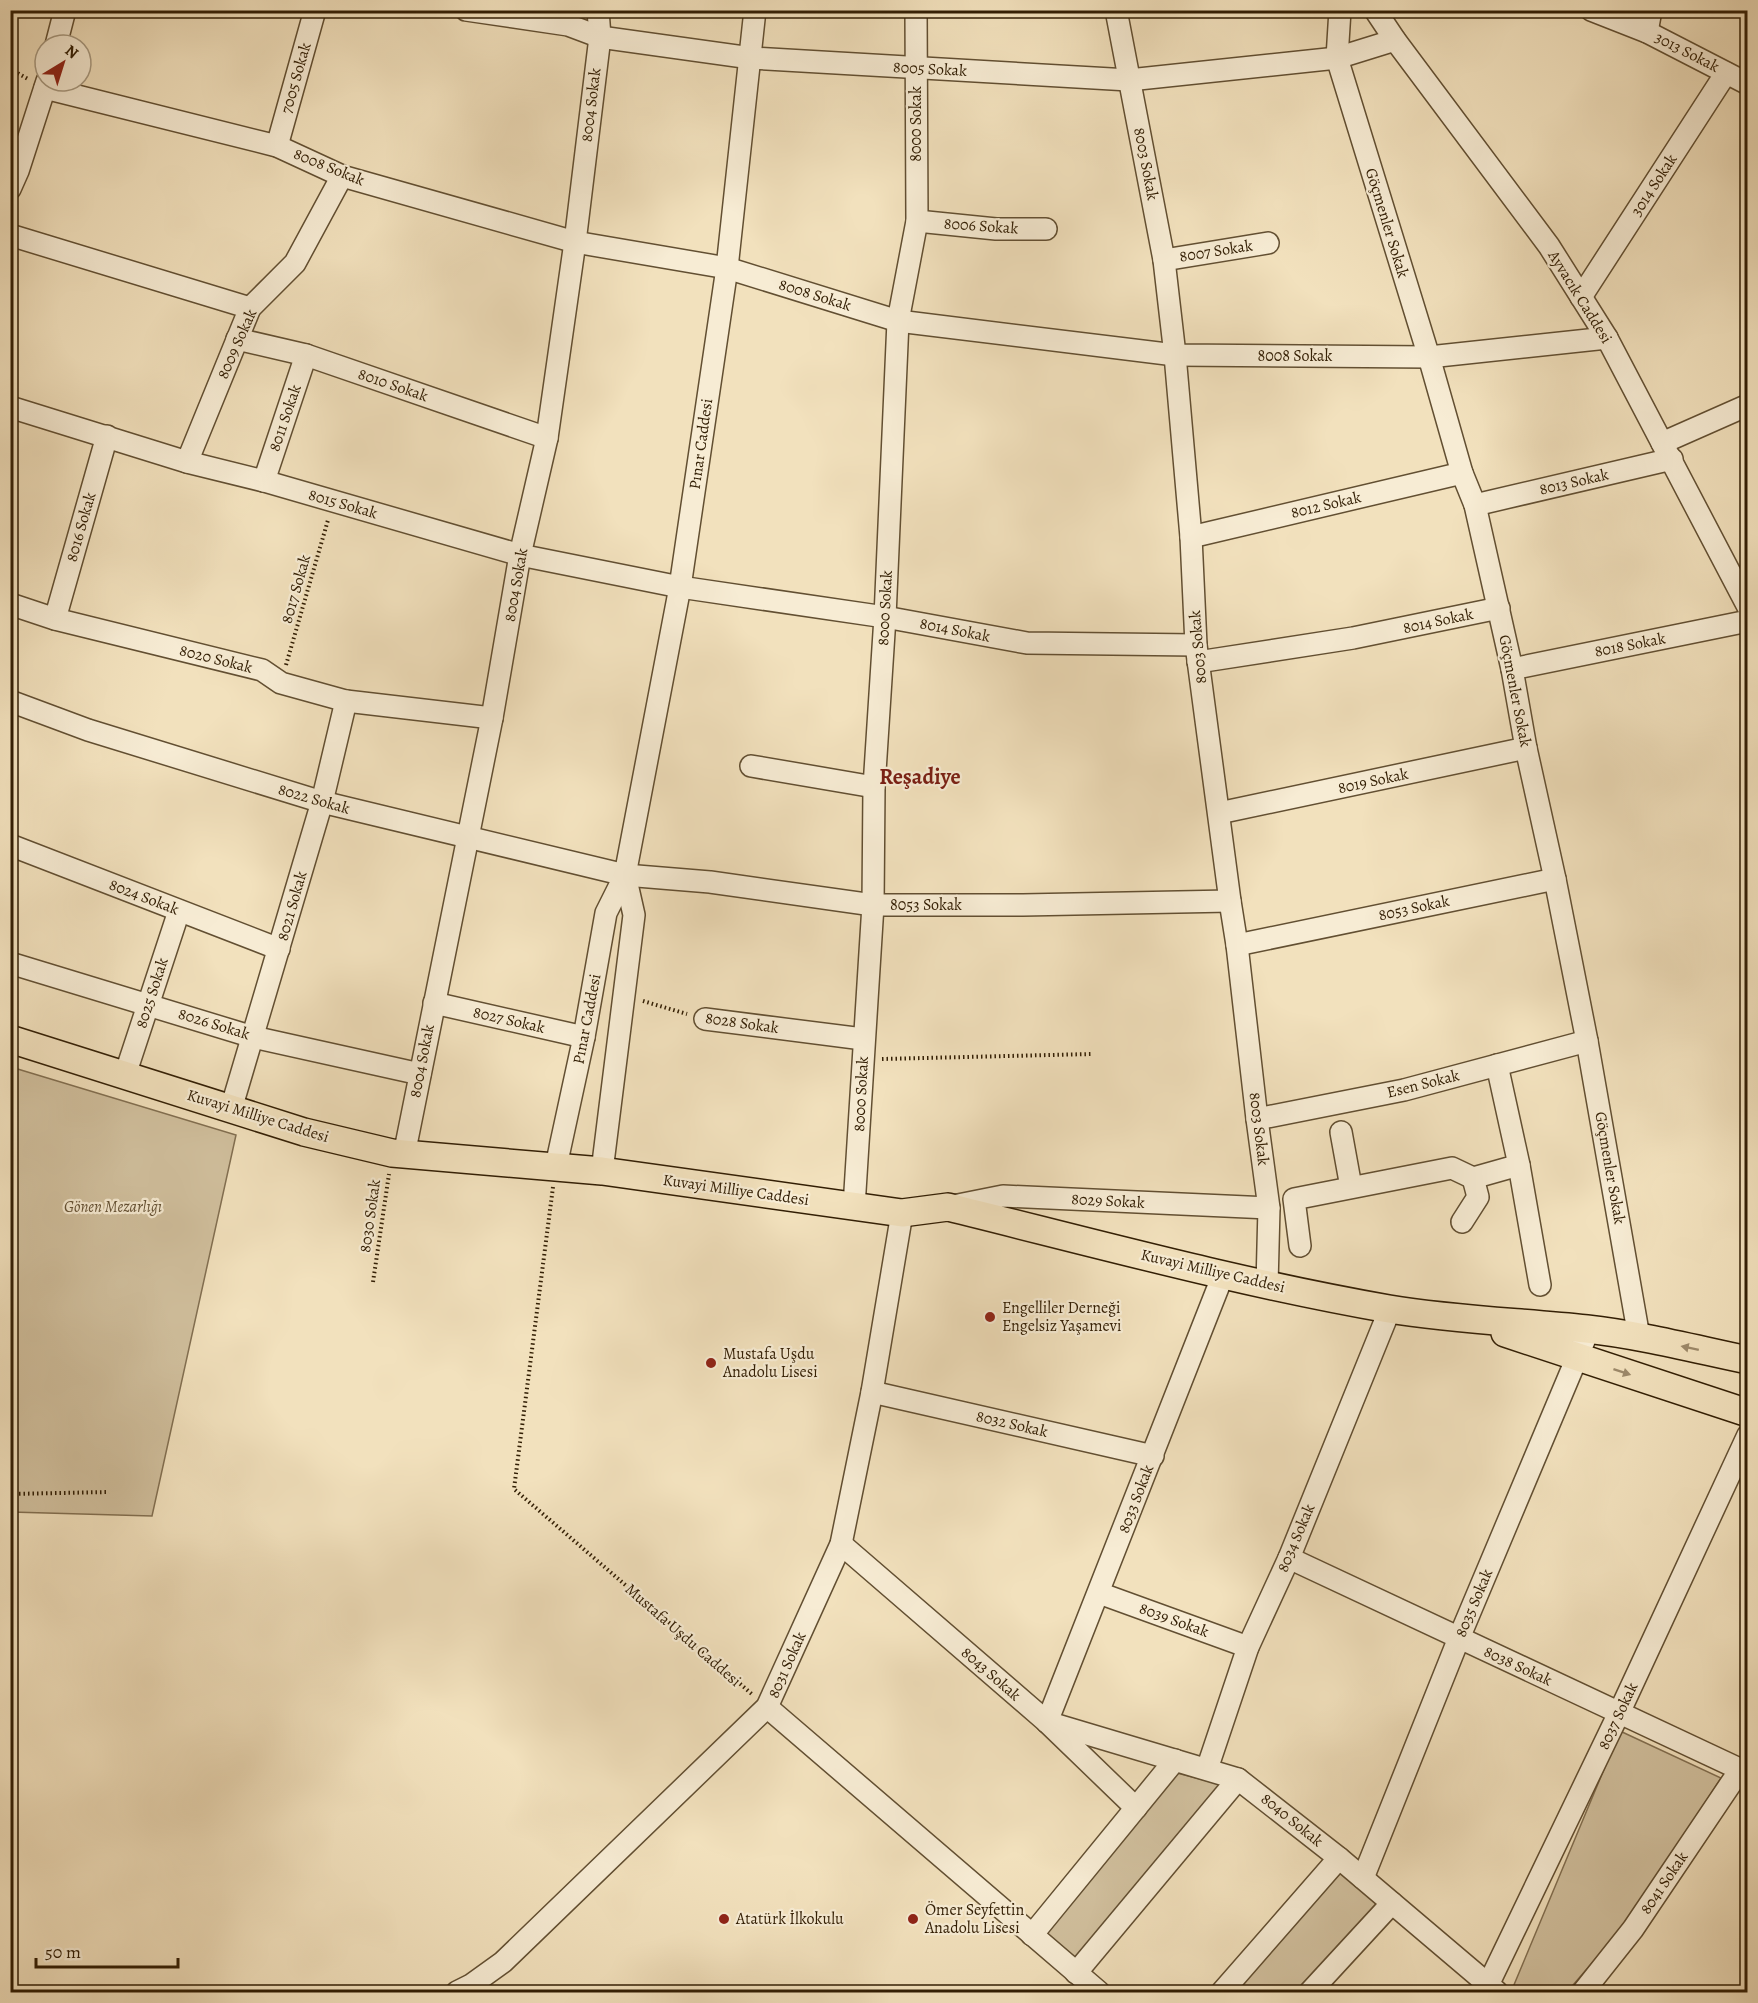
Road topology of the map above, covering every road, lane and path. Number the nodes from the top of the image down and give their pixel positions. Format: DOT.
graph roads {
  1 [pos="65,10"];
  2 [pos="315,10"];
  3 [pos="466,10"];
  4 [pos="598,10"];
  5 [pos="755,10"];
  6 [pos="916,10"];
  7 [pos="1116,10"];
  8 [pos="1340,10"];
  9 [pos="1375,10"];
  10 [pos="1591,10"];
  11 [pos="1651,10"];
  12 [pos="1647,32"];
  13 [pos="59,33"];
  14 [pos="600,37"];
  15 [pos="1395,40"];
  16 [pos="751,58"];
  17 [pos="1336,58"];
  18 [pos="916,68"];
  19 [pos="1741,79"];
  20 [pos="1129,80"];
  21 [pos="43,93"];
  22 [pos="76,93"];
  23 [pos="277,146"];
  24 [pos="342,176"];
  25 [pos="13,177"];
  26 [pos="917,221"];
  27 [pos="1046,229"];
  28 [pos="10,235"];
  29 [pos="575,242"];
  30 [pos="1268,243"];
  31 [pos="1164,260"];
  32 [pos="727,268"];
  33 [pos="1581,297"];
  34 [pos="250,308"];
  35 [pos="898,321"];
  36 [pos="1607,338"];
  37 [pos="237,339"];
  38 [pos="306,355"];
  39 [pos="1175,355"];
  40 [pos="1429,357"];
  41 [pos="1748,405"];
  42 [pos="10,406"];
  43 [pos="107,436"];
  44 [pos="547,438"];
  45 [pos="1667,451"];
  46 [pos="187,462"];
  47 [pos="1462,473"];
  48 [pos="264,481"];
  49 [pos="333,501"];
  50 [pos="1475,505"];
  51 [pos="1191,537"];
  52 [pos="520,555"];
  53 [pos="680,587"];
  54 [pos="10,604"];
  55 [pos="1499,608"];
  56 [pos="1748,608"];
  57 [pos="885,617"];
  58 [pos="56,618"];
  59 [pos="1748,621"];
  60 [pos="1197,653"];
  61 [pos="1512,669"];
  62 [pos="281,683"];
  63 [pos="346,700"];
  64 [pos="10,701"];
  65 [pos="492,718"];
  66 [pos="1526,748"];
  67 [pos="751,766"];
  68 [pos="874,787"];
  69 [pos="322,802"];
  70 [pos="1219,813"];
  71 [pos="467,837"];
  72 [pos="10,845"];
  73 [pos="625,874"];
  74 [pos="1555,879"];
  75 [pos="1230,901"];
  76 [pos="873,905"];
  77 [pos="178,911"];
  78 [pos="1238,945"];
  79 [pos="279,949"];
  80 [pos="10,963"];
  81 [pos="624,995"];
  82 [pos="434,1003"];
  83 [pos="148,1005"];
  84 [pos="705,1019"];
  85 [pos="253,1036"];
  86 [pos="584,1037"];
  87 [pos="10,1039"];
  88 [pos="1587,1041"];
  89 [pos="863,1049"];
  90 [pos="1092,1053"];
  91 [pos="1497,1065"];
  92 [pos="420,1074"];
  93 [pos="125,1075"];
  94 [pos="231,1109"];
  95 [pos="1257,1119"];
  96 [pos="1341,1132"];
  97 [pos="398,1154"];
  98 [pos="1519,1165"];
  99 [pos="556,1166"];
  100 [pos="602,1171"];
  101 [pos="1473,1178"];
  102 [pos="1351,1187"];
  103 [pos="854,1207"];
  104 [pos="948,1208"];
  105 [pos="1269,1208"];
  106 [pos="902,1213"];
  107 [pos="1462,1222"];
  108 [pos="1300,1246"];
  109 [pos="1222,1275"];
  110 [pos="373,1282"];
  111 [pos="1268,1285"];
  112 [pos="1540,1285"];
  113 [pos="1390,1309"];
  114 [pos="1467,1320"];
  115 [pos="1588,1329"];
  116 [pos="1640,1337"];
  117 [pos="1578,1358"];
  118 [pos="1748,1359"];
  119 [pos="872,1392"];
  120 [pos="1748,1413"];
  121 [pos="1748,1435"];
  122 [pos="1153,1456"];
  123 [pos="109,1492"];
  124 [pos="10,1494"];
  125 [pos="841,1544"];
  126 [pos="1289,1557"];
  127 [pos="1099,1593"];
  128 [pos="1459,1638"];
  129 [pos="1248,1647"];
  130 [pos="767,1707"];
  131 [pos="1619,1713"];
  132 [pos="1047,1722"];
  133 [pos="1175,1760"];
  134 [pos="1207,1769"];
  135 [pos="1744,1771"];
  136 [pos="1238,1779"];
  137 [pos="1136,1808"];
  138 [pos="1339,1857"];
  139 [pos="1363,1878"];
  140 [pos="1392,1903"];
  141 [pos="1032,1935"];
  142 [pos="1076,1973"];
  143 [pos="1488,1990"];
  144 [pos="457,1992"];
  145 [pos="1100,1992"];
  146 [pos="1222,1992"];
  147 [pos="1310,1992"];
  148 [pos="1583,1992"];
  1 -- 13 [label="street"];
  2 -- 23 [label="street, 7005 Sokak"];
  3 -- 14 [label="street, 8005 Sokak"];
  4 -- 14 [label="street, 8004 Sokak"];
  5 -- 16 [label="street, Pınar Caddesi"];
  6 -- 18 [label="street, 8000 Sokak"];
  7 -- 20 [label="street, 8003 Sokak"];
  8 -- 17 [label="street"];
  9 -- 15 [label="street, Ayvacık Caddesi"];
  10 -- 12 [label="street, 3013 Sokak"];
  11 -- 12 [label="street"];
  12 -- 19 [label="street, 3013 Sokak"];
  14 -- 16 [label="street, 8005 Sokak"];
  14 -- 29 [label="street, 8004 Sokak"];
  15 -- 17 [label="street, 8005 Sokak"];
  15 -- 33 [label="street, Ayvacık Caddesi"];
  16 -- 18 [label="street, 8005 Sokak"];
  16 -- 32 [label="street, Pınar Caddesi"];
  17 -- 20 [label="street, 8005 Sokak"];
  17 -- 40 [label="street, Göçmenler Sokak"];
  18 -- 20 [label="street, 8005 Sokak"];
  18 -- 26 [label="street, 8000 Sokak"];
  19 -- 33 [label="street, 3014 Sokak"];
  20 -- 31 [label="street, 8003 Sokak"];
  21 -- 25 [label="street"];
  22 -- 23 [label="street, 8008 Sokak"];
  23 -- 24 [label="street, 8008 Sokak"];
  24 -- 29 [label="street, 8008 Sokak"];
  24 -- 34 [label="street, 8009 Sokak"];
  26 -- 27 [label="street, 8006 Sokak"];
  26 -- 35 [label="street, 8000 Sokak"];
  28 -- 34 [label="street"];
  29 -- 32 [label="street, 8008 Sokak"];
  29 -- 44 [label="street, 8004 Sokak"];
  30 -- 31 [label="street, 8007 Sokak"];
  31 -- 39 [label="street, 8003 Sokak"];
  32 -- 35 [label="street, 8008 Sokak"];
  32 -- 53 [label="street, Pınar Caddesi"];
  33 -- 36 [label="street, Ayvacık Caddesi"];
  34 -- 37 [label="street, 8009 Sokak"];
  35 -- 39 [label="street, 8008 Sokak"];
  35 -- 57 [label="street, 8000 Sokak"];
  36 -- 40 [label="street, 8008 Sokak"];
  36 -- 45 [label="street, Ayvacık Caddesi"];
  37 -- 38 [label="street, 8010 Sokak"];
  37 -- 46 [label="street, 8009 Sokak"];
  38 -- 44 [label="street, 8010 Sokak"];
  38 -- 48 [label="street, 8011 Sokak"];
  39 -- 40 [label="street, 8008 Sokak"];
  39 -- 51 [label="street, 8003 Sokak"];
  40 -- 47 [label="street, Göçmenler Sokak"];
  41 -- 45 [label="street, 8013 Sokak"];
  42 -- 43 [label="street, 8015 Sokak"];
  43 -- 46 [label="street, 8015 Sokak"];
  43 -- 58 [label="street, 8016 Sokak"];
  44 -- 52 [label="street, 8004 Sokak"];
  45 -- 50 [label="street, 8013 Sokak"];
  45 -- 56 [label="street, Ayvacık Caddesi"];
  46 -- 48 [label="street, 8015 Sokak"];
  47 -- 50 [label="street, Göçmenler Sokak"];
  47 -- 51 [label="street, 8012 Sokak"];
  48 -- 49 [label="street, 8015 Sokak"];
  49 -- 52 [label="street, 8015 Sokak"];
  49 -- 62 [label="path, 8017 Sokak"];
  50 -- 55 [label="street, Göçmenler Sokak"];
  51 -- 60 [label="street, 8003 Sokak"];
  52 -- 53 [label="street, 8015 Sokak"];
  52 -- 65 [label="street, 8004 Sokak"];
  53 -- 57 [label="street, 8014 Sokak"];
  53 -- 73 [label="street, Pınar Caddesi"];
  54 -- 58 [label="street, 8020 Sokak"];
  55 -- 60 [label="street, 8014 Sokak"];
  55 -- 61 [label="street, Göçmenler Sokak"];
  57 -- 60 [label="street, 8014 Sokak"];
  57 -- 68 [label="street, 8000 Sokak"];
  58 -- 62 [label="street, 8020 Sokak"];
  59 -- 61 [label="street, 8018 Sokak"];
  60 -- 70 [label="street, 8003 Sokak"];
  61 -- 66 [label="street, Göçmenler Sokak"];
  62 -- 63 [label="street, 8020 Sokak"];
  63 -- 65 [label="street, 8020 Sokak"];
  63 -- 69 [label="street, 8021 Sokak"];
  64 -- 69 [label="street, 8022 Sokak"];
  65 -- 71 [label="street, 8004 Sokak"];
  66 -- 70 [label="street, 8019 Sokak"];
  66 -- 74 [label="street, Göçmenler Sokak"];
  67 -- 68 [label="street"];
  68 -- 76 [label="street, 8000 Sokak"];
  69 -- 71 [label="street, 8022 Sokak"];
  69 -- 79 [label="street, 8021 Sokak"];
  70 -- 75 [label="street, 8003 Sokak"];
  71 -- 73 [label="street, 8022 Sokak"];
  71 -- 82 [label="street, 8004 Sokak"];
  72 -- 77 [label="street, 8024 Sokak"];
  73 -- 76 [label="street, 8053 Sokak"];
  73 -- 81 [label="street, Pınar Caddesi"];
  73 -- 86 [label="street, Pınar Caddesi"];
  74 -- 78 [label="street, 8053 Sokak"];
  74 -- 88 [label="street, Göçmenler Sokak"];
  75 -- 76 [label="street, 8053 Sokak"];
  75 -- 78 [label="street, 8003 Sokak"];
  76 -- 89 [label="street, 8000 Sokak"];
  77 -- 79 [label="street, 8024 Sokak"];
  77 -- 83 [label="street, 8025 Sokak"];
  78 -- 95 [label="street, 8003 Sokak"];
  79 -- 85 [label="street, 8021 Sokak"];
  80 -- 83 [label="street, 8026 Sokak"];
  81 -- 84 [label="path, 8028 Sokak"];
  81 -- 100 [label="street, Pınar Caddesi"];
  82 -- 86 [label="street, 8027 Sokak"];
  82 -- 92 [label="street, 8004 Sokak"];
  83 -- 85 [label="street, 8026 Sokak"];
  83 -- 93 [label="street, 8025 Sokak"];
  84 -- 89 [label="street, 8028 Sokak"];
  85 -- 92 [label="street, 8026 Sokak"];
  85 -- 94 [label="street, 8021 Sokak"];
  86 -- 99 [label="street, Pınar Caddesi"];
  87 -- 93 [label="main road, Kuvayi Milliye Caddesi"];
  88 -- 91 [label="street, Esen Sokak"];
  88 -- 116 [label="street, Göçmenler Sokak"];
  89 -- 90 [label="path"];
  89 -- 103 [label="street, 8000 Sokak"];
  91 -- 95 [label="street, Esen Sokak"];
  91 -- 98 [label="street"];
  92 -- 97 [label="street, 8004 Sokak"];
  93 -- 94 [label="main road, Kuvayi Milliye Caddesi"];
  94 -- 97 [label="main road, Kuvayi Milliye Caddesi"];
  95 -- 105 [label="street, 8003 Sokak"];
  96 -- 102 [label="street"];
  97 -- 99 [label="main road, Kuvayi Milliye Caddesi"];
  97 -- 110 [label="path, 8030 Sokak"];
  98 -- 101 [label="street"];
  98 -- 112 [label="street"];
  99 -- 100 [label="main road, Kuvayi Milliye Caddesi"];
  99 -- 130 [label="path, Mustafa Uşdu Caddesi"];
  100 -- 103 [label="main road, Kuvayi Milliye Caddesi"];
  101 -- 102 [label="street"];
  101 -- 107 [label="street"];
  102 -- 108 [label="street"];
  103 -- 106 [label="main road, Kuvayi Milliye Caddesi"];
  104 -- 105 [label="street, 8029 Sokak"];
  104 -- 106 [label="main road, Kuvayi Milliye Caddesi"];
  104 -- 109 [label="main road, Kuvayi Milliye Caddesi"];
  105 -- 111 [label="street, 8003 Sokak"];
  106 -- 119 [label="street, 8031 Sokak"];
  109 -- 111 [label="main road, Kuvayi Milliye Caddesi"];
  109 -- 122 [label="street, 8033 Sokak"];
  111 -- 113 [label="main road, Kuvayi Milliye Caddesi"];
  113 -- 114 [label="main road, Kuvayi Milliye Caddesi"];
  113 -- 126 [label="street, 8034 Sokak"];
  114 -- 115 [label="main road, Kuvayi Milliye Caddesi"];
  114 -- 117 [label="main road, Kuvayi Milliye Caddesi"];
  115 -- 116 [label="main road, Kuvayi Milliye Caddesi"];
  115 -- 117 [label="street, 8035 Sokak"];
  118 -- 116 [label="main road, Kuvayi Milliye Caddesi, one-way"];
  117 -- 120 [label="main road, Kuvayi Milliye Caddesi, one-way"];
  117 -- 128 [label="street, 8035 Sokak"];
  119 -- 122 [label="street, 8032 Sokak"];
  119 -- 125 [label="street, 8031 Sokak"];
  121 -- 131 [label="street, 8037 Sokak"];
  122 -- 127 [label="street, 8033 Sokak"];
  123 -- 124 [label="path"];
  125 -- 130 [label="street, 8031 Sokak"];
  125 -- 132 [label="street, 8043 Sokak"];
  126 -- 128 [label="street, 8038 Sokak"];
  126 -- 129 [label="street, 8034 Sokak"];
  127 -- 129 [label="street, 8039 Sokak"];
  127 -- 132 [label="street, 8033 Sokak"];
  128 -- 131 [label="street, 8038 Sokak"];
  128 -- 139 [label="street, 8035 Sokak"];
  129 -- 134 [label="street, 8034 Sokak"];
  130 -- 141 [label="street"];
  130 -- 144 [label="street, 8031 Sokak"];
  131 -- 135 [label="street, 8038 Sokak"];
  131 -- 143 [label="street, 8037 Sokak"];
  132 -- 133 [label="street, 8040 Sokak"];
  132 -- 137 [label="street, 8043 Sokak"];
  133 -- 134 [label="street, 8040 Sokak"];
  133 -- 137 [label="street"];
  134 -- 136 [label="street, 8040 Sokak"];
  135 -- 148 [label="street, 8041 Sokak"];
  136 -- 138 [label="street, 8040 Sokak"];
  136 -- 142 [label="street"];
  137 -- 141 [label="street"];
  138 -- 139 [label="street, 8040 Sokak"];
  138 -- 146 [label="street"];
  139 -- 140 [label="street, 8040 Sokak"];
  140 -- 143 [label="street, 8040 Sokak"];
  140 -- 147 [label="street"];
  141 -- 142 [label="street"];
  142 -- 145 [label="street"];
}
